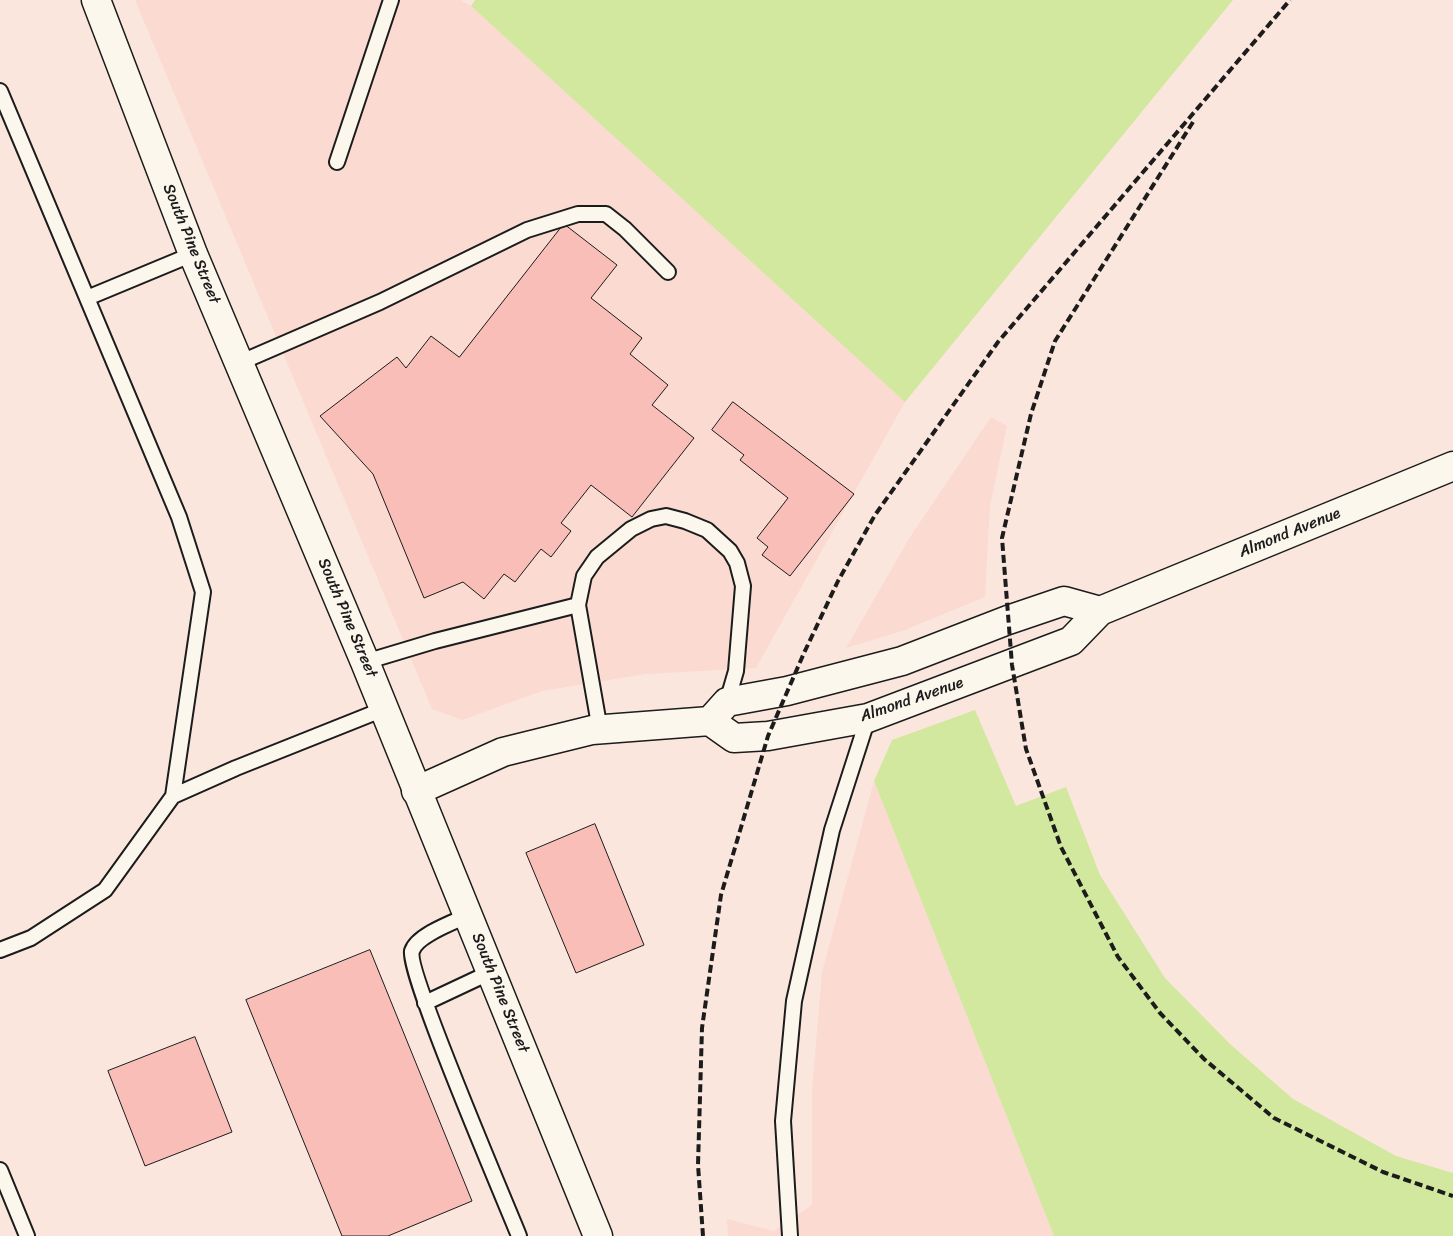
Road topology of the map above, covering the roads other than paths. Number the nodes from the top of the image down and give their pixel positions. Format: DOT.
graph roads {
  1 [pos="96,0"];
  2 [pos="391,0"];
  3 [pos="0,91"];
  4 [pos="337,162"];
  5 [pos="193,254"];
  6 [pos="668,272"];
  7 [pos="87,298"];
  8 [pos="239,363"];
  9 [pos="1453,466"];
  10 [pos="578,604"];
  11 [pos="1100,610"];
  12 [pos="365,662"];
  13 [pos="384,709"];
  14 [pos="718,712"];
  15 [pos="868,718"];
  16 [pos="600,730"];
  17 [pos="416,791"];
  18 [pos="174,796"];
  19 [pos="469,915"];
  20 [pos="0,950"];
  21 [pos="491,972"];
  22 [pos="425,1003"];
  23 [pos="0,1170"];
  24 [pos="593,1234"];
  25 [pos="27,1236"];
  26 [pos="519,1236"];
  27 [pos="790,1236"];
  1 -- 5 [label="street, South Pine Street"];
  2 -- 4 [label="lane"];
  3 -- 7 [label="lane"];
  5 -- 7 [label="lane"];
  5 -- 8 [label="street, South Pine Street"];
  6 -- 8 [label="lane"];
  7 -- 18 [label="lane"];
  8 -- 12 [label="street, South Pine Street"];
  9 -- 11 [label="street, Almond Avenue"];
  10 -- 12 [label="lane"];
  10 -- 14 [label="lane"];
  10 -- 16 [label="lane"];
  11 -- 14 [label="street"];
  11 -- 15 [label="street, Almond Avenue"];
  12 -- 13 [label="street, South Pine Street"];
  13 -- 17 [label="street, South Pine Street"];
  13 -- 18 [label="lane"];
  14 -- 15 [label="street, Almond Avenue"];
  14 -- 16 [label="street"];
  15 -- 27 [label="lane"];
  16 -- 17 [label="street"];
  17 -- 19 [label="street, South Pine Street"];
  18 -- 20 [label="lane"];
  19 -- 21 [label="street, South Pine Street"];
  19 -- 22 [label="lane"];
  21 -- 22 [label="lane"];
  21 -- 24 [label="street, South Pine Street"];
  22 -- 26 [label="lane"];
  23 -- 25 [label="lane"];
}
